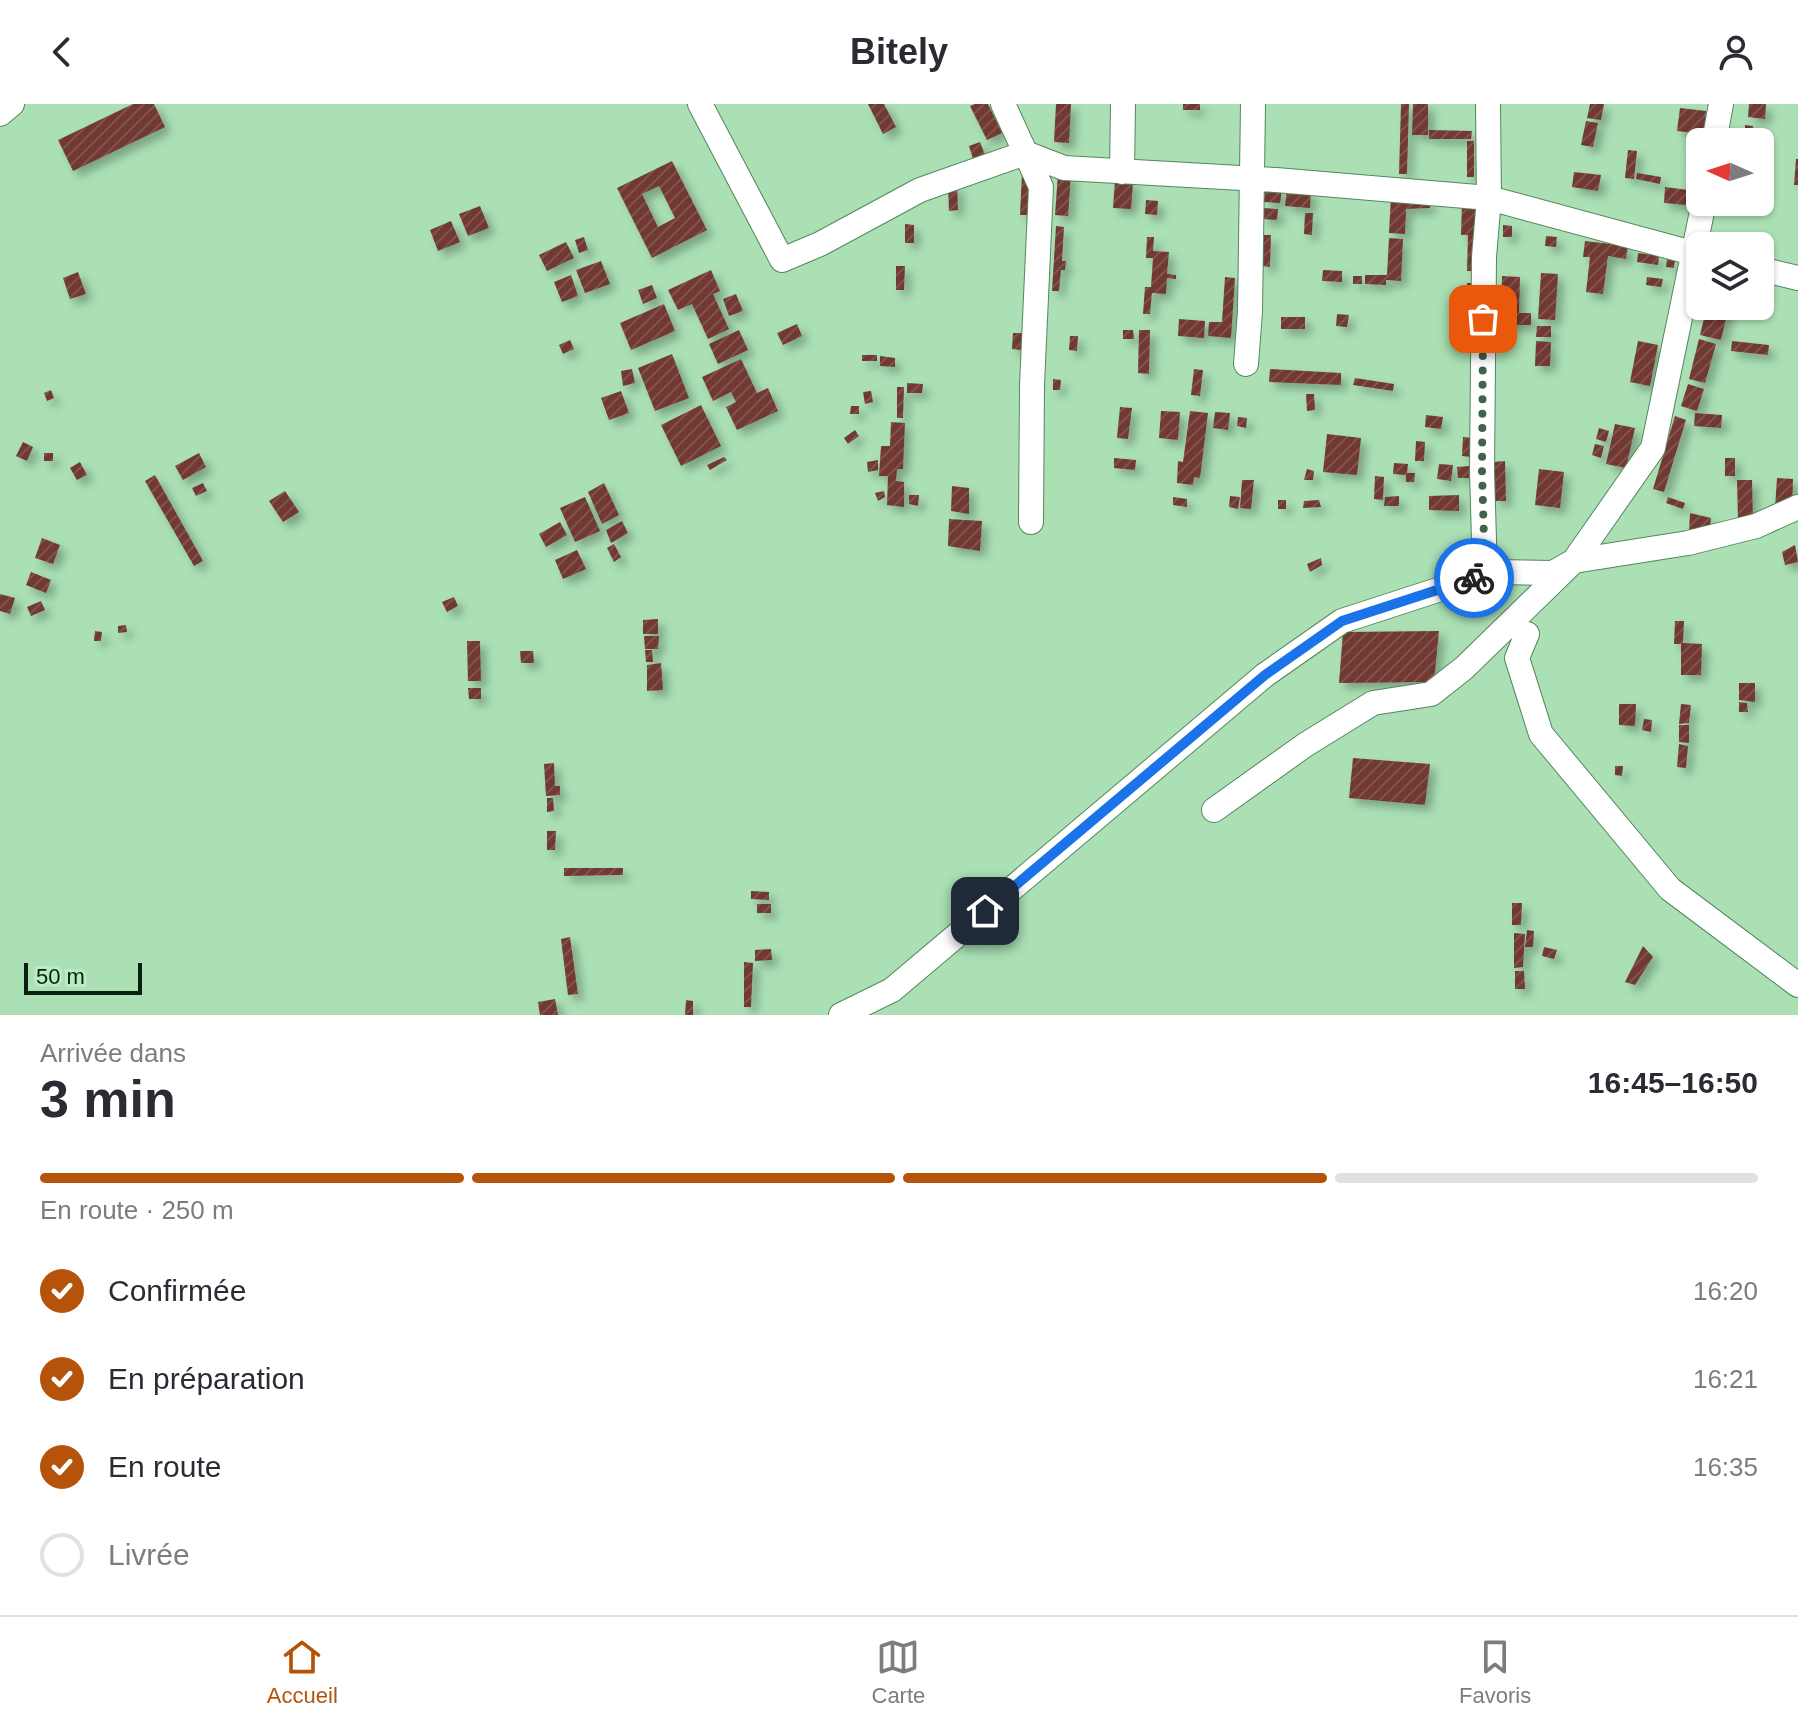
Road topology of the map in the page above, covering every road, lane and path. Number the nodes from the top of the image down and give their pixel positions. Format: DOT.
graph roads {
  1 [pos="12,104"];
  2 [pos="700,104"];
  3 [pos="1003,104"];
  4 [pos="1123,104"];
  5 [pos="1253,104"];
  6 [pos="1488,104"];
  7 [pos="1721,104"];
  8 [pos="0,114"];
  9 [pos="1717,128"];
  10 [pos="1025,153"];
  11 [pos="1122,172"];
  12 [pos="1251,179"];
  13 [pos="1489,198"];
  14 [pos="1686,252"];
  15 [pos="1774,272"];
  16 [pos="1798,278"];
  17 [pos="1686,303"];
  18 [pos="1246,364"];
  19 [pos="1798,507"];
  20 [pos="1031,522"];
  21 [pos="1574,561"];
  22 [pos="1485,575"];
  23 [pos="1527,634"];
  24 [pos="1214,810"];
  25 [pos="1798,985"];
  26 [pos="841,1015"];
  1 -- 8 [label="street"];
  2 -- 10 [label="street"];
  3 -- 10 [label="street"];
  4 -- 11 [label="street"];
  5 -- 12 [label="street"];
  6 -- 13 [label="street"];
  7 -- 9 [label="street"];
  10 -- 11 [label="street"];
  10 -- 20 [label="street"];
  11 -- 12 [label="street"];
  12 -- 13 [label="street"];
  12 -- 18 [label="street"];
  13 -- 14 [label="street"];
  13 -- 22 [label="street"];
  15 -- 16 [label="street"];
  17 -- 21 [label="street"];
  19 -- 21 [label="street"];
  21 -- 22 [label="street"];
  21 -- 24 [label="street"];
  22 -- 26 [label="street"];
  23 -- 25 [label="street"];
}
